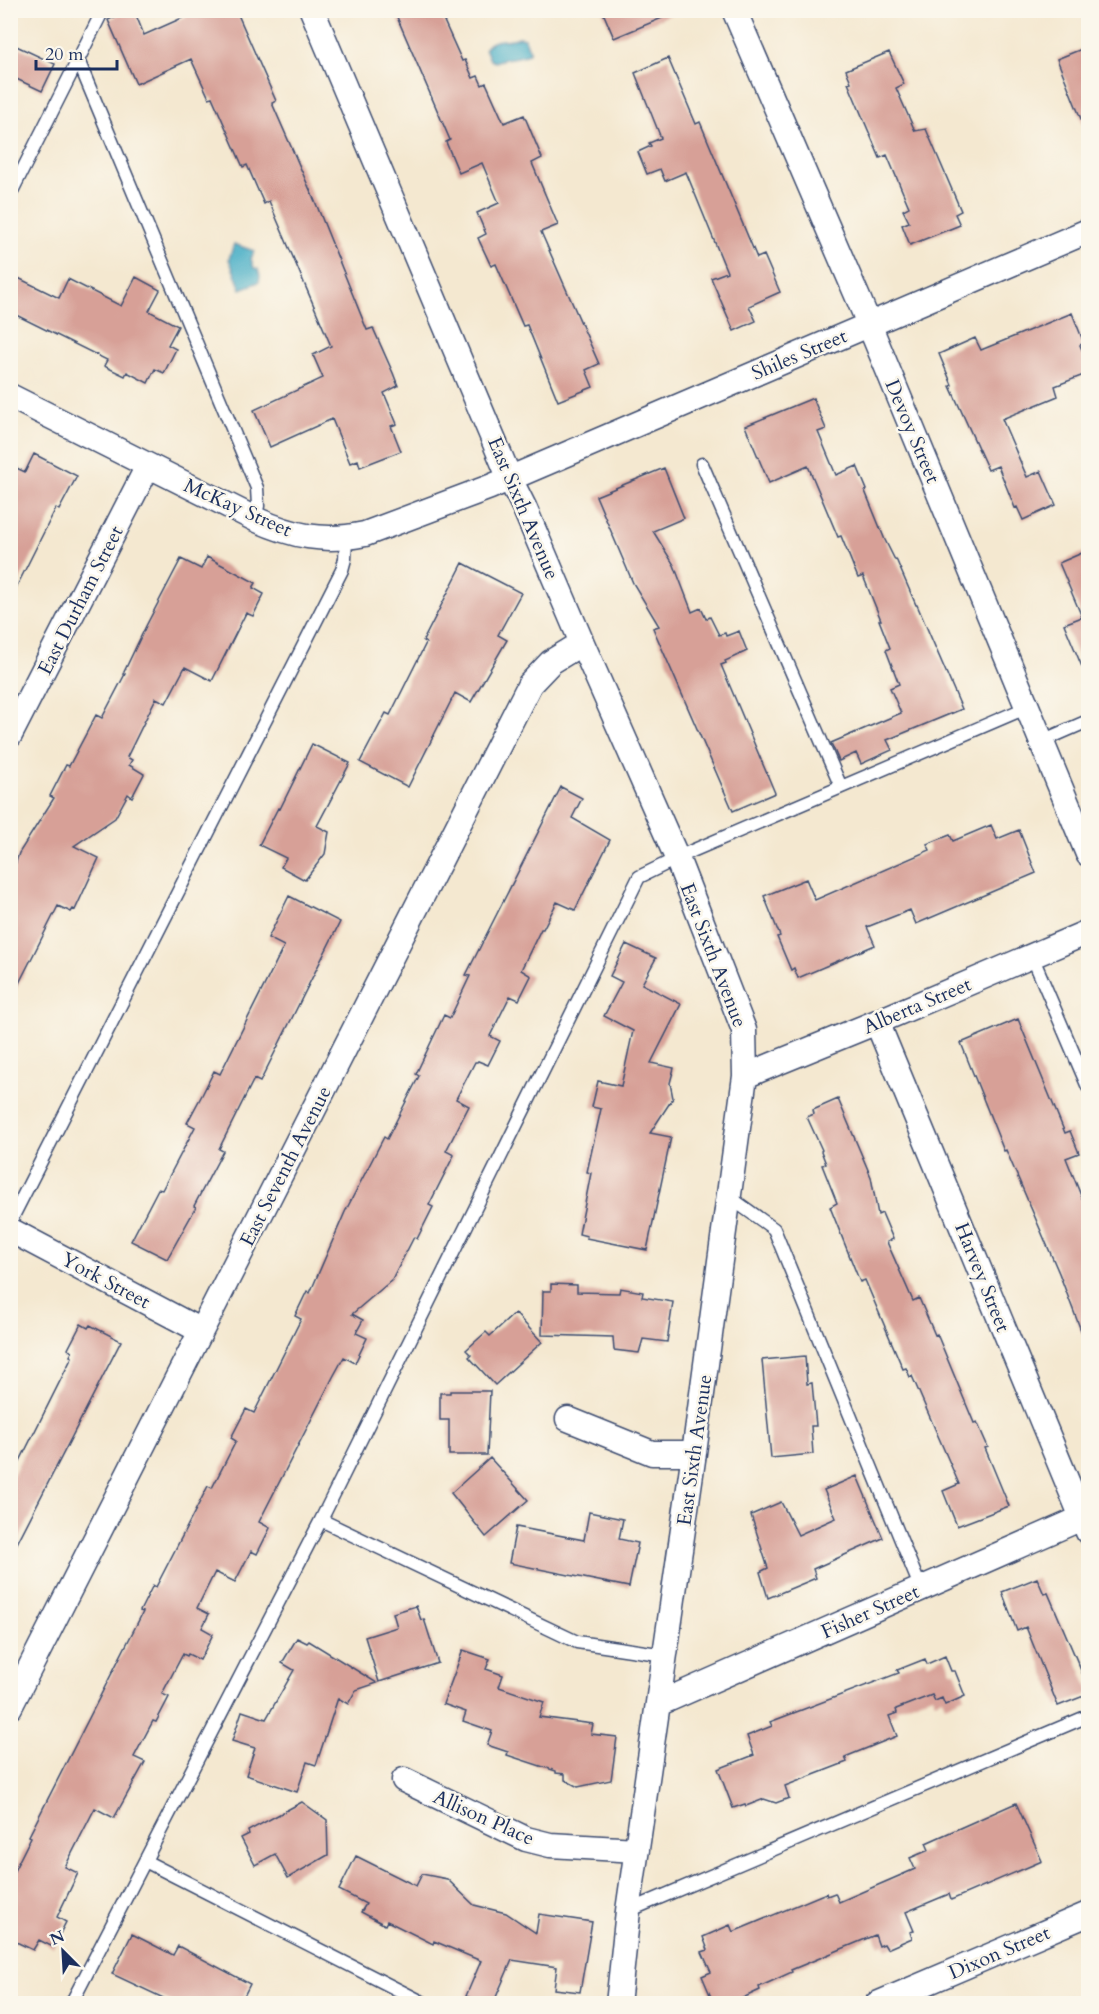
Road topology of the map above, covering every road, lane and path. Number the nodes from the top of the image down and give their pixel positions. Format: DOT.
graph roads {
  1 [pos="103,10"];
  2 [pos="312,10"];
  3 [pos="734,10"];
  4 [pos="78,60"];
  5 [pos="10,195"];
  6 [pos="1089,231"];
  7 [pos="869,324"];
  8 [pos="10,396"];
  9 [pos="702,464"];
  10 [pos="148,466"];
  11 [pos="510,479"];
  12 [pos="255,519"];
  13 [pos="346,538"];
  14 [pos="582,643"];
  15 [pos="1028,707"];
  16 [pos="1089,721"];
  17 [pos="10,735"];
  18 [pos="1042,741"];
  19 [pos="841,787"];
  20 [pos="1089,854"];
  21 [pos="677,858"];
  22 [pos="1089,932"];
  23 [pos="1032,956"];
  24 [pos="878,1022"];
  25 [pos="745,1076"];
  26 [pos="1089,1087"];
  27 [pos="727,1196"];
  28 [pos="10,1222"];
  29 [pos="10,1230"];
  30 [pos="201,1330"];
  31 [pos="568,1419"];
  32 [pos="694,1453"];
  33 [pos="321,1520"];
  34 [pos="1085,1525"];
  35 [pos="921,1589"];
  36 [pos="665,1655"];
  37 [pos="658,1704"];
  38 [pos="10,1707"];
  39 [pos="1089,1716"];
  40 [pos="404,1780"];
  41 [pos="637,1850"];
  42 [pos="145,1861"];
  43 [pos="628,1911"];
  44 [pos="1089,1914"];
  45 [pos="71,2004"];
  46 [pos="426,2004"];
  47 [pos="618,2004"];
  48 [pos="877,2004"];
  1 -- 4 [label="lane"];
  2 -- 11 [label="street, East Sixth Avenue"];
  3 -- 7 [label="street, Devoy Street"];
  4 -- 5 [label="lane"];
  4 -- 12 [label="lane"];
  6 -- 7 [label="street, Shiles Street"];
  7 -- 11 [label="street, Shiles Street"];
  7 -- 15 [label="street, Devoy Street"];
  8 -- 10 [label="street, McKay Street"];
  9 -- 19 [label="lane"];
  10 -- 12 [label="street, McKay Street"];
  10 -- 17 [label="street, East Durham Street"];
  11 -- 13 [label="street, McKay Street"];
  11 -- 14 [label="street, East Sixth Avenue"];
  12 -- 13 [label="street, McKay Street"];
  13 -- 28 [label="lane"];
  14 -- 21 [label="street, East Sixth Avenue"];
  14 -- 30 [label="street, East Seventh Avenue"];
  15 -- 18 [label="street, Devoy Street"];
  15 -- 19 [label="lane"];
  16 -- 18 [label="lane"];
  18 -- 20 [label="street, Devoy Street"];
  19 -- 21 [label="lane"];
  21 -- 25 [label="street, East Sixth Avenue"];
  21 -- 33 [label="lane"];
  22 -- 23 [label="street, Alberta Street"];
  23 -- 24 [label="street, Alberta Street"];
  23 -- 26 [label="lane"];
  24 -- 25 [label="street, Alberta Street"];
  24 -- 34 [label="street, Harvey Street"];
  25 -- 27 [label="street, East Sixth Avenue"];
  27 -- 32 [label="street, East Sixth Avenue"];
  27 -- 35 [label="lane"];
  29 -- 30 [label="street, York Street"];
  30 -- 38 [label="street, East Seventh Avenue"];
  31 -- 32 [label="street"];
  32 -- 36 [label="street, East Sixth Avenue"];
  33 -- 36 [label="lane"];
  33 -- 42 [label="lane"];
  34 -- 35 [label="street, Fisher Street"];
  35 -- 37 [label="street, Fisher Street"];
  36 -- 37 [label="street, East Sixth Avenue"];
  37 -- 41 [label="street, East Sixth Avenue"];
  39 -- 43 [label="lane"];
  40 -- 41 [label="street, Allison Place"];
  41 -- 43 [label="street, East Sixth Avenue"];
  42 -- 45 [label="lane"];
  42 -- 46 [label="lane"];
  43 -- 47 [label="street, East Sixth Avenue"];
  44 -- 48 [label="street, Dixon Street"];
}
